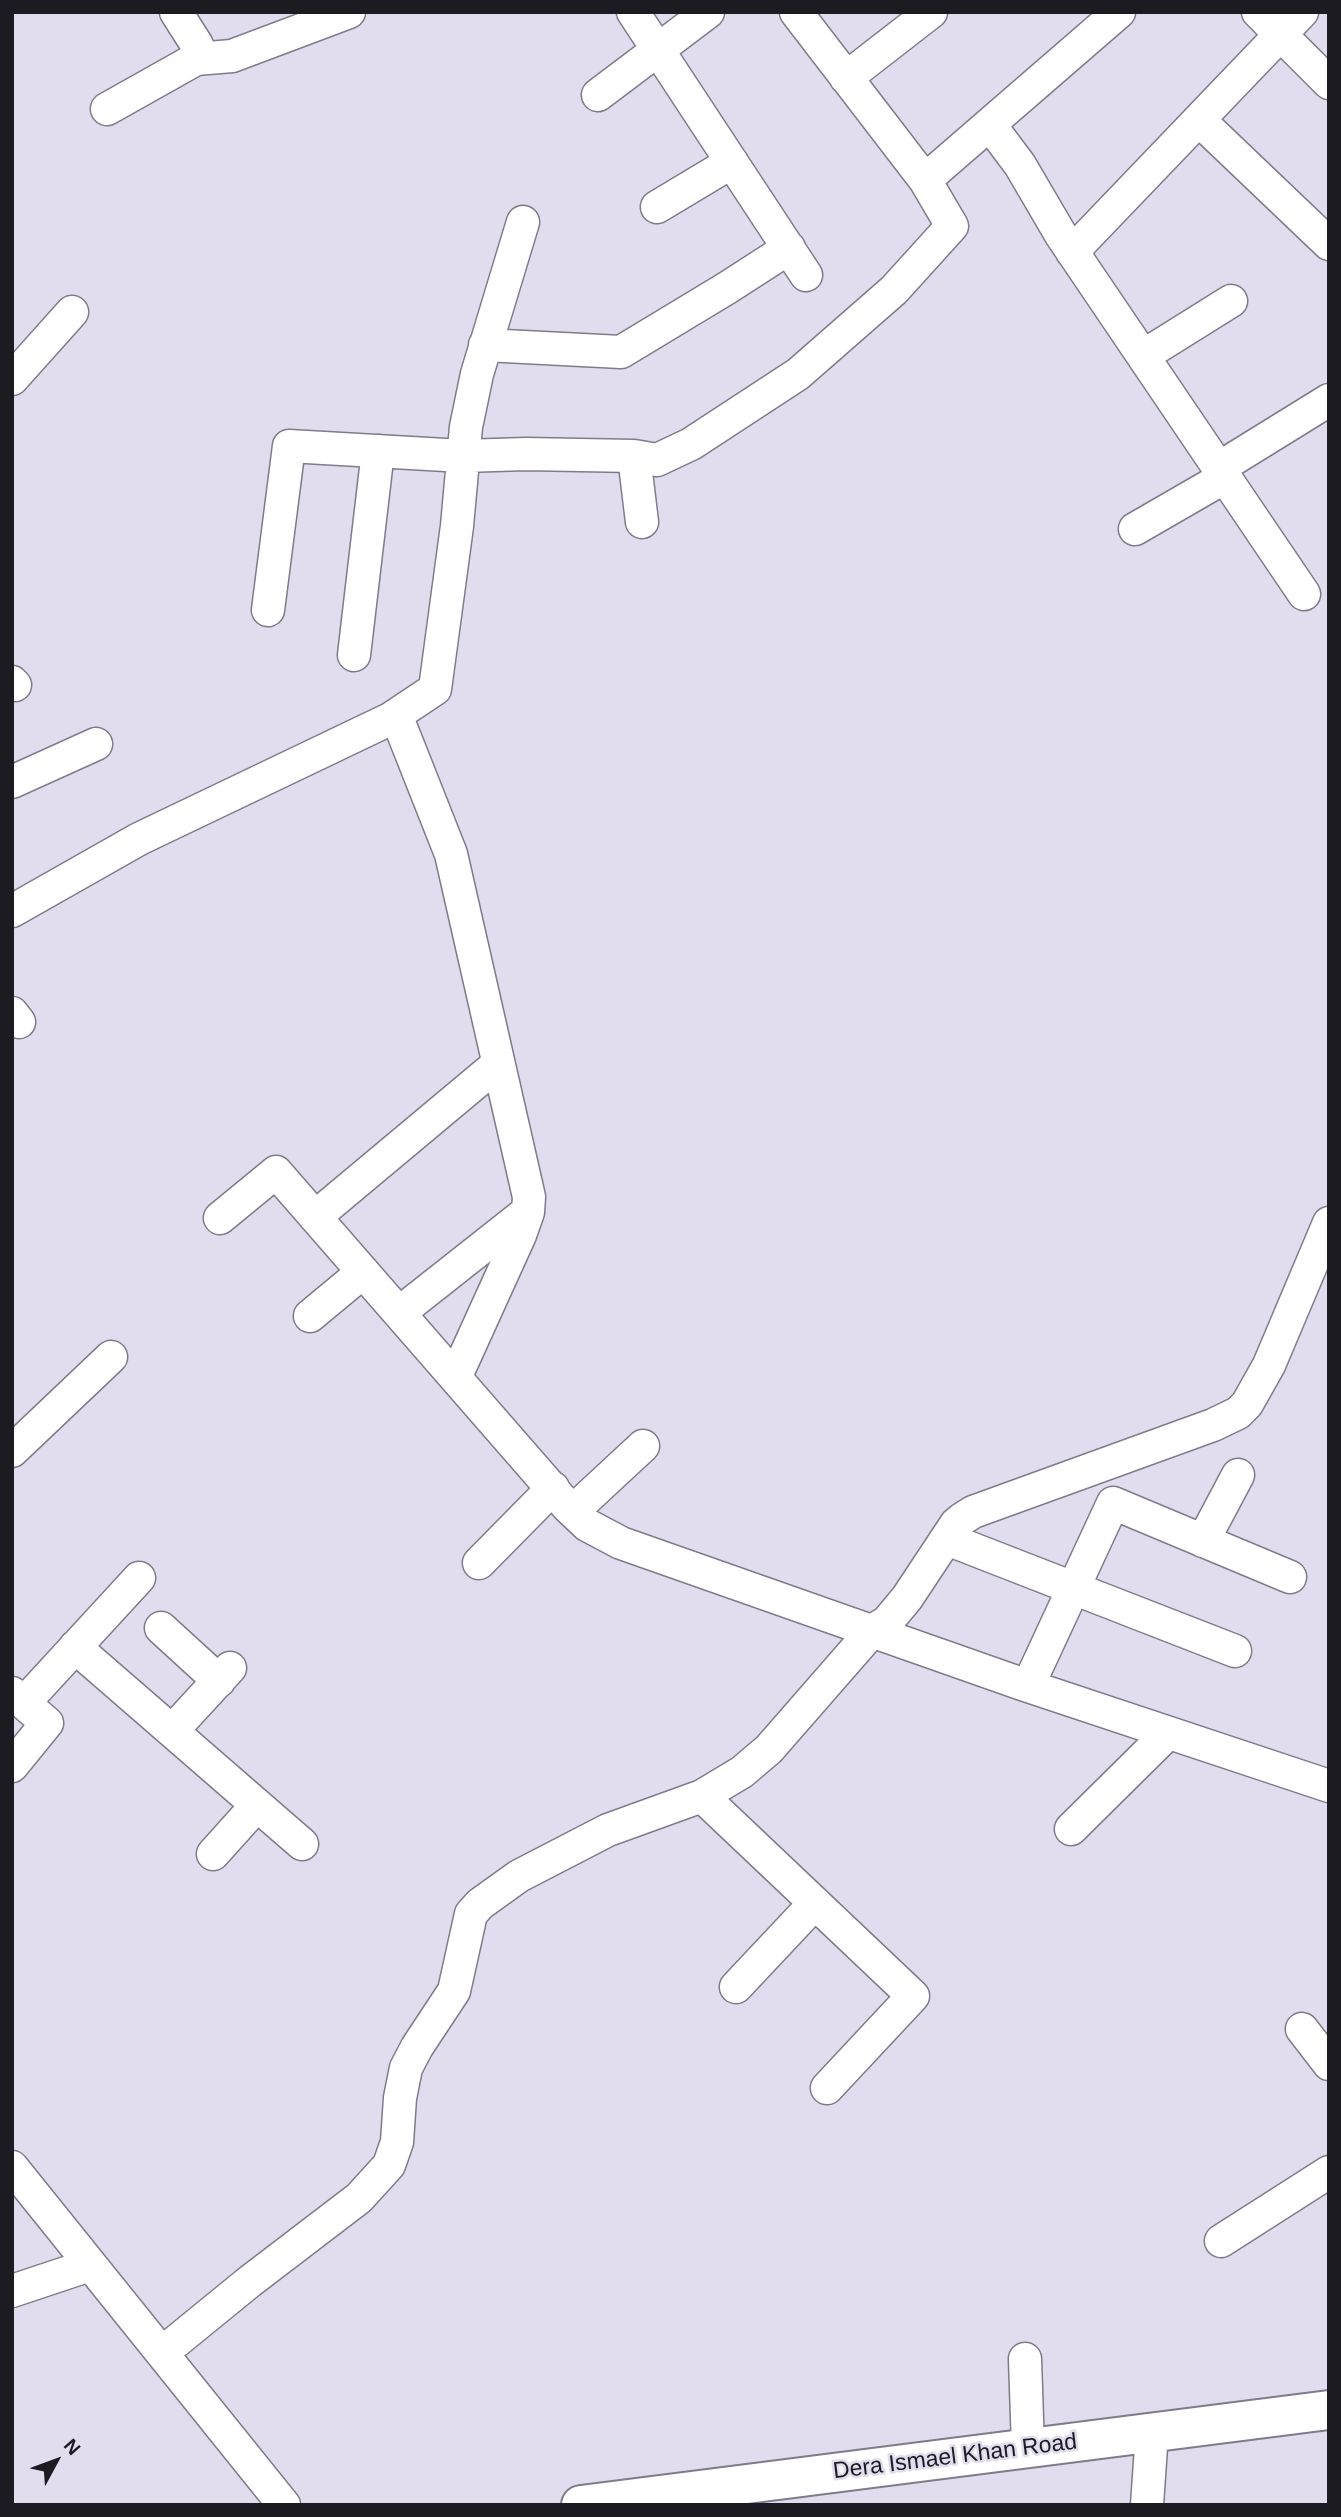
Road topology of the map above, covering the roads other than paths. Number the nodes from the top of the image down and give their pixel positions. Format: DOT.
graph roads {
  1 [pos="176,12"];
  2 [pos="349,12"];
  3 [pos="633,12"];
  4 [pos="708,12"];
  5 [pos="796,12"];
  6 [pos="931,12"];
  7 [pos="1119,12"];
  8 [pos="1258,12"];
  9 [pos="1302,12"];
  10 [pos="1281,35"];
  11 [pos="658,50"];
  12 [pos="196,59"];
  13 [pos="846,78"];
  14 [pos="1329,83"];
  15 [pos="598,95"];
  16 [pos="107,109"];
  17 [pos="1199,120"];
  18 [pos="990,125"];
  19 [pos="732,162"];
  20 [pos="925,180"];
  21 [pos="657,206"];
  22 [pos="523,222"];
  23 [pos="1329,244"];
  24 [pos="789,248"];
  25 [pos="1072,252"];
  26 [pos="806,275"];
  27 [pos="1231,301"];
  28 [pos="72,312"];
  29 [pos="485,345"];
  30 [pos="1143,356"];
  31 [pos="12,379"];
  32 [pos="1327,405"];
  33 [pos="378,451"];
  34 [pos="463,456"];
  35 [pos="634,456"];
  36 [pos="1222,473"];
  37 [pos="642,522"];
  38 [pos="1135,529"];
  39 [pos="1304,594"];
  40 [pos="268,610"];
  41 [pos="354,655"];
  42 [pos="396,715"];
  43 [pos="96,744"];
  44 [pos="12,782"];
  45 [pos="12,911"];
  46 [pos="498,1064"];
  47 [pos="528,1212"];
  48 [pos="315,1217"];
  49 [pos="220,1218"];
  50 [pos="1329,1223"];
  51 [pos="363,1272"];
  52 [pos="400,1313"];
  53 [pos="310,1316"];
  54 [pos="111,1357"];
  55 [pos="456,1376"];
  56 [pos="18,1434"];
  57 [pos="643,1446"];
  58 [pos="1238,1475"];
  59 [pos="563,1500"];
  60 [pos="947,1539"];
  61 [pos="1203,1541"];
  62 [pos="478,1563"];
  63 [pos="1290,1577"];
  64 [pos="139,1578"];
  65 [pos="1073,1588"];
  66 [pos="161,1628"];
  67 [pos="872,1631"];
  68 [pos="75,1647"];
  69 [pos="1235,1651"];
  70 [pos="1028,1685"];
  71 [pos="18,1698"];
  72 [pos="172,1731"];
  73 [pos="1168,1732"];
  74 [pos="12,1766"];
  75 [pos="1329,1786"];
  76 [pos="702,1796"];
  77 [pos="257,1805"];
  78 [pos="1071,1829"];
  79 [pos="302,1844"];
  80 [pos="213,1854"];
  81 [pos="815,1903"];
  82 [pos="736,1987"];
  83 [pos="1302,2029"];
  84 [pos="1329,2064"];
  85 [pos="827,2088"];
  86 [pos="12,2166"];
  87 [pos="1329,2172"];
  88 [pos="1221,2241"];
  89 [pos="90,2265"];
  90 [pos="12,2291"];
  91 [pos="162,2353"];
  92 [pos="1025,2360"];
  93 [pos="1329,2410"];
  94 [pos="1153,2432"];
  95 [pos="1028,2448"];
  96 [pos="738,2495"];
  97 [pos="284,2505"];
  98 [pos="581,2505"];
  99 [pos="1147,2505"];
  1 -- 12 [label="street"];
  2 -- 12 [label="street"];
  3 -- 11 [label="street"];
  4 -- 11 [label="street"];
  5 -- 13 [label="street"];
  6 -- 13 [label="street"];
  7 -- 18 [label="street"];
  8 -- 10 [label="street"];
  9 -- 10 [label="street"];
  10 -- 14 [label="street"];
  10 -- 17 [label="street"];
  11 -- 15 [label="street"];
  11 -- 19 [label="street"];
  12 -- 16 [label="street"];
  13 -- 20 [label="street"];
  17 -- 23 [label="street"];
  17 -- 25 [label="street"];
  18 -- 20 [label="street"];
  18 -- 25 [label="street"];
  19 -- 21 [label="street"];
  19 -- 24 [label="street"];
  20 -- 35 [label="street"];
  22 -- 29 [label="street"];
  24 -- 26 [label="street"];
  24 -- 29 [label="street"];
  25 -- 30 [label="street"];
  27 -- 30 [label="street"];
  28 -- 31 [label="street"];
  29 -- 34 [label="street"];
  30 -- 36 [label="street"];
  32 -- 36 [label="street"];
  33 -- 34 [label="street"];
  33 -- 40 [label="street"];
  33 -- 41 [label="street"];
  34 -- 35 [label="street"];
  34 -- 42 [label="street"];
  35 -- 37 [label="street"];
  36 -- 38 [label="street"];
  36 -- 39 [label="street"];
  42 -- 45 [label="street"];
  42 -- 46 [label="street"];
  43 -- 44 [label="street"];
  46 -- 47 [label="street"];
  46 -- 48 [label="street"];
  47 -- 52 [label="street"];
  47 -- 55 [label="street"];
  48 -- 49 [label="street"];
  48 -- 51 [label="street"];
  50 -- 60 [label="street"];
  51 -- 52 [label="street"];
  51 -- 53 [label="street"];
  52 -- 55 [label="street"];
  54 -- 56 [label="street"];
  55 -- 59 [label="street"];
  57 -- 59 [label="street"];
  58 -- 61 [label="street"];
  59 -- 62 [label="street"];
  59 -- 67 [label="street"];
  60 -- 65 [label="street"];
  60 -- 67 [label="street"];
  61 -- 63 [label="street"];
  61 -- 65 [label="street"];
  64 -- 68 [label="street"];
  65 -- 69 [label="street"];
  65 -- 70 [label="street"];
  66 -- 72 [label="street"];
  67 -- 70 [label="street"];
  67 -- 76 [label="street"];
  68 -- 71 [label="street"];
  68 -- 72 [label="street"];
  70 -- 73 [label="street"];
  71 -- 74 [label="street"];
  72 -- 77 [label="street"];
  73 -- 75 [label="street"];
  73 -- 78 [label="street"];
  76 -- 81 [label="street"];
  76 -- 91 [label="street"];
  77 -- 79 [label="street"];
  77 -- 80 [label="street"];
  81 -- 82 [label="street"];
  81 -- 85 [label="street"];
  83 -- 84 [label="street"];
  86 -- 89 [label="street"];
  87 -- 88 [label="street"];
  89 -- 90 [label="street"];
  89 -- 91 [label="street"];
  91 -- 97 [label="street"];
  92 -- 95 [label="street"];
  93 -- 94 [label="highway, Dera Ismael Khan Road"];
  94 -- 95 [label="highway, Dera Ismael Khan Road"];
  94 -- 99 [label="street"];
  95 -- 96 [label="highway, Dera Ismael Khan Road"];
  96 -- 98 [label="highway, Dera Ismael Khan Road"];
}
